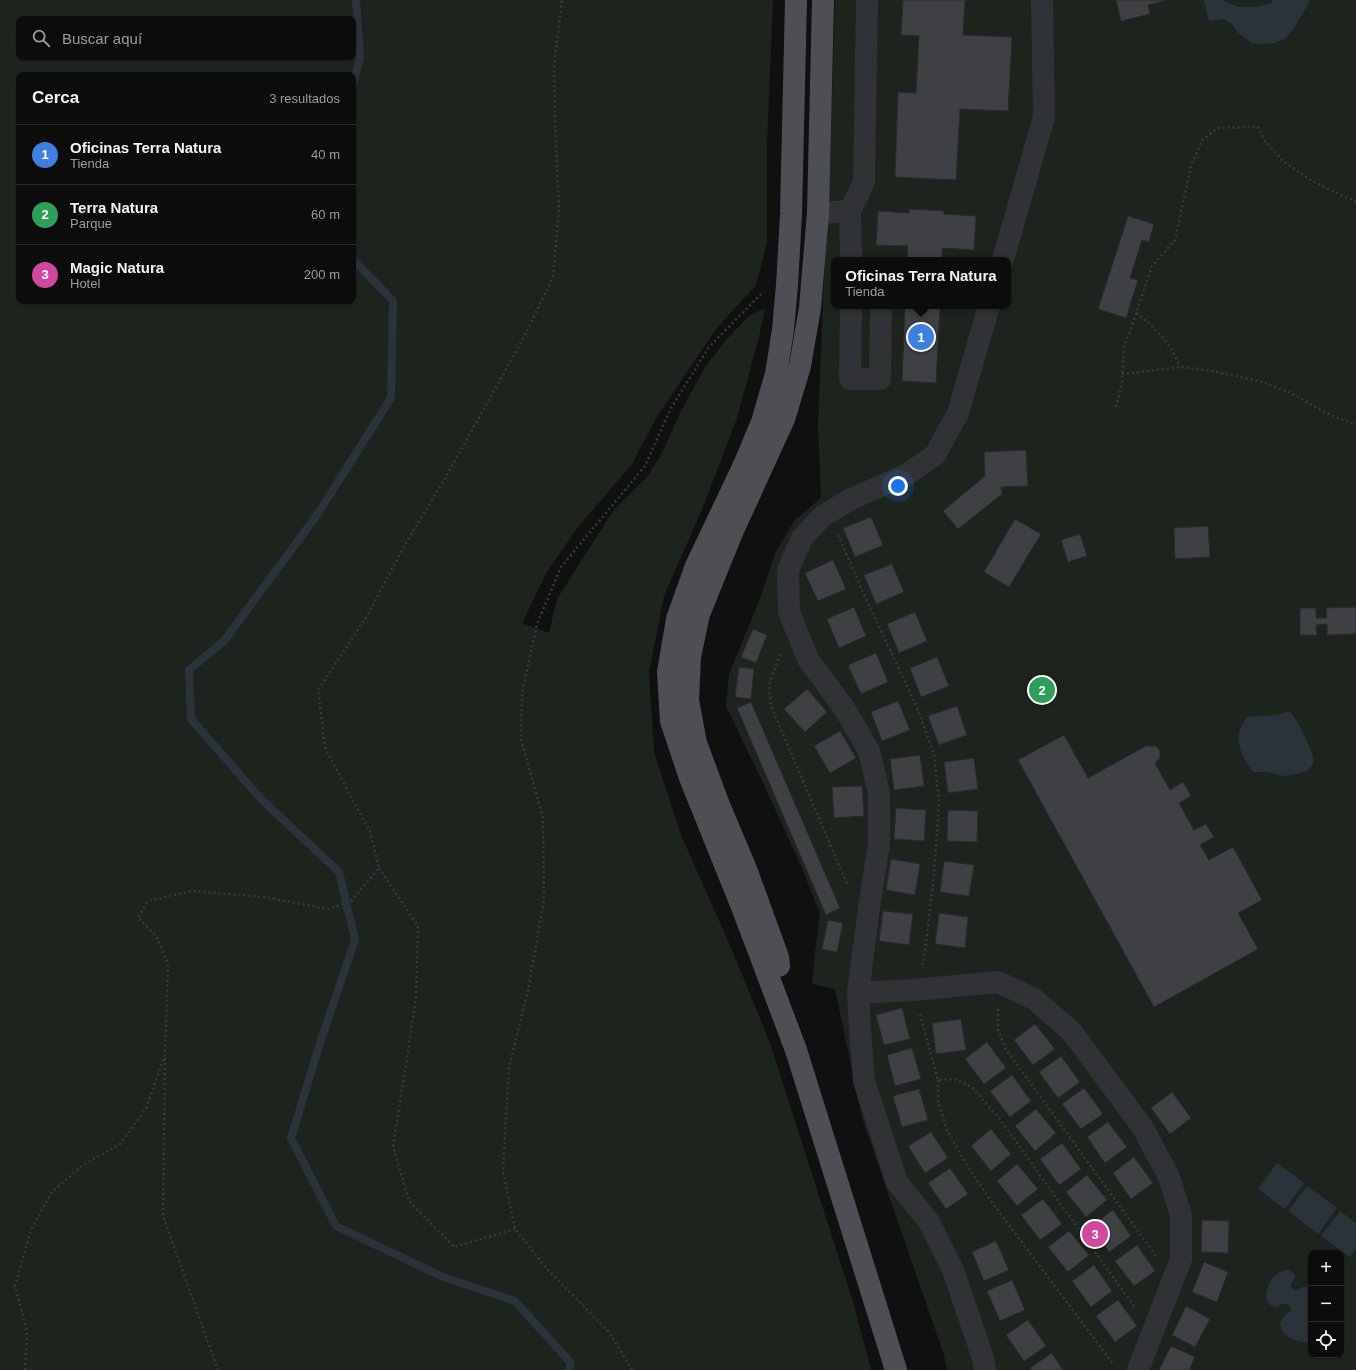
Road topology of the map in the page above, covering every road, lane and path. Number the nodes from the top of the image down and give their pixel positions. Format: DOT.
graph roads {
  1 [pos="562,0"];
  2 [pos="796,0"];
  3 [pos="823,0"];
  4 [pos="867,0"];
  5 [pos="1042,0"];
  6 [pos="1356,201"];
  7 [pos="850,211"];
  8 [pos="818,213"];
  9 [pos="851,257"];
  10 [pos="1003,257"];
  11 [pos="787,285"];
  12 [pos="851,309"];
  13 [pos="881,309"];
  14 [pos="988,309"];
  15 [pos="1136,313"];
  16 [pos="1180,368"];
  17 [pos="1122,374"];
  18 [pos="1116,407"];
  19 [pos="1356,425"];
  20 [pos="823,516"];
  21 [pos="796,628"];
  22 [pos="379,868"];
  23 [pos="869,908"];
  24 [pos="998,982"];
  25 [pos="914,990"];
  26 [pos="858,993"];
  27 [pos="796,1050"];
  28 [pos="164,1054"];
  29 [pos="938,1080"];
  30 [pos="515,1229"];
  31 [pos="1176,1273"];
  32 [pos="1153,1332"];
  33 [pos="25,1370"];
  34 [pos="218,1370"];
  35 [pos="632,1370"];
  36 [pos="896,1370"];
  37 [pos="985,1370"];
  38 [pos="1118,1370"];
  39 [pos="1138,1370"];
  1 -- 22 [label="path"];
  2 -- 11 [label="main road"];
  3 -- 8 [label="main road"];
  4 -- 7 [label="lane"];
  5 -- 10 [label="lane"];
  6 -- 15 [label="path"];
  7 -- 8 [label="lane"];
  7 -- 9 [label="lane"];
  8 -- 27 [label="main road"];
  11 -- 27 [label="main road"];
  11 -- 30 [label="path"];
  12 -- 13 [label="lane"];
  14 -- 20 [label="lane"];
  15 -- 16 [label="path"];
  15 -- 17 [label="path"];
  16 -- 17 [label="path"];
  16 -- 19 [label="path"];
  17 -- 18 [label="path"];
  20 -- 21 [label="lane"];
  20 -- 25 [label="path"];
  21 -- 23 [label="lane"];
  21 -- 23 [label="path"];
  22 -- 28 [label="path"];
  22 -- 30 [label="path"];
  23 -- 26 [label="lane"];
  24 -- 25 [label="lane"];
  24 -- 31 [label="path"];
  24 -- 31 [label="lane"];
  25 -- 26 [label="lane"];
  25 -- 29 [label="path"];
  26 -- 37 [label="lane"];
  27 -- 36 [label="main road"];
  28 -- 33 [label="path"];
  28 -- 34 [label="path"];
  29 -- 32 [label="path"];
  29 -- 38 [label="path"];
  30 -- 35 [label="path"];
  31 -- 32 [label="lane"];
  32 -- 39 [label="lane"];
}
